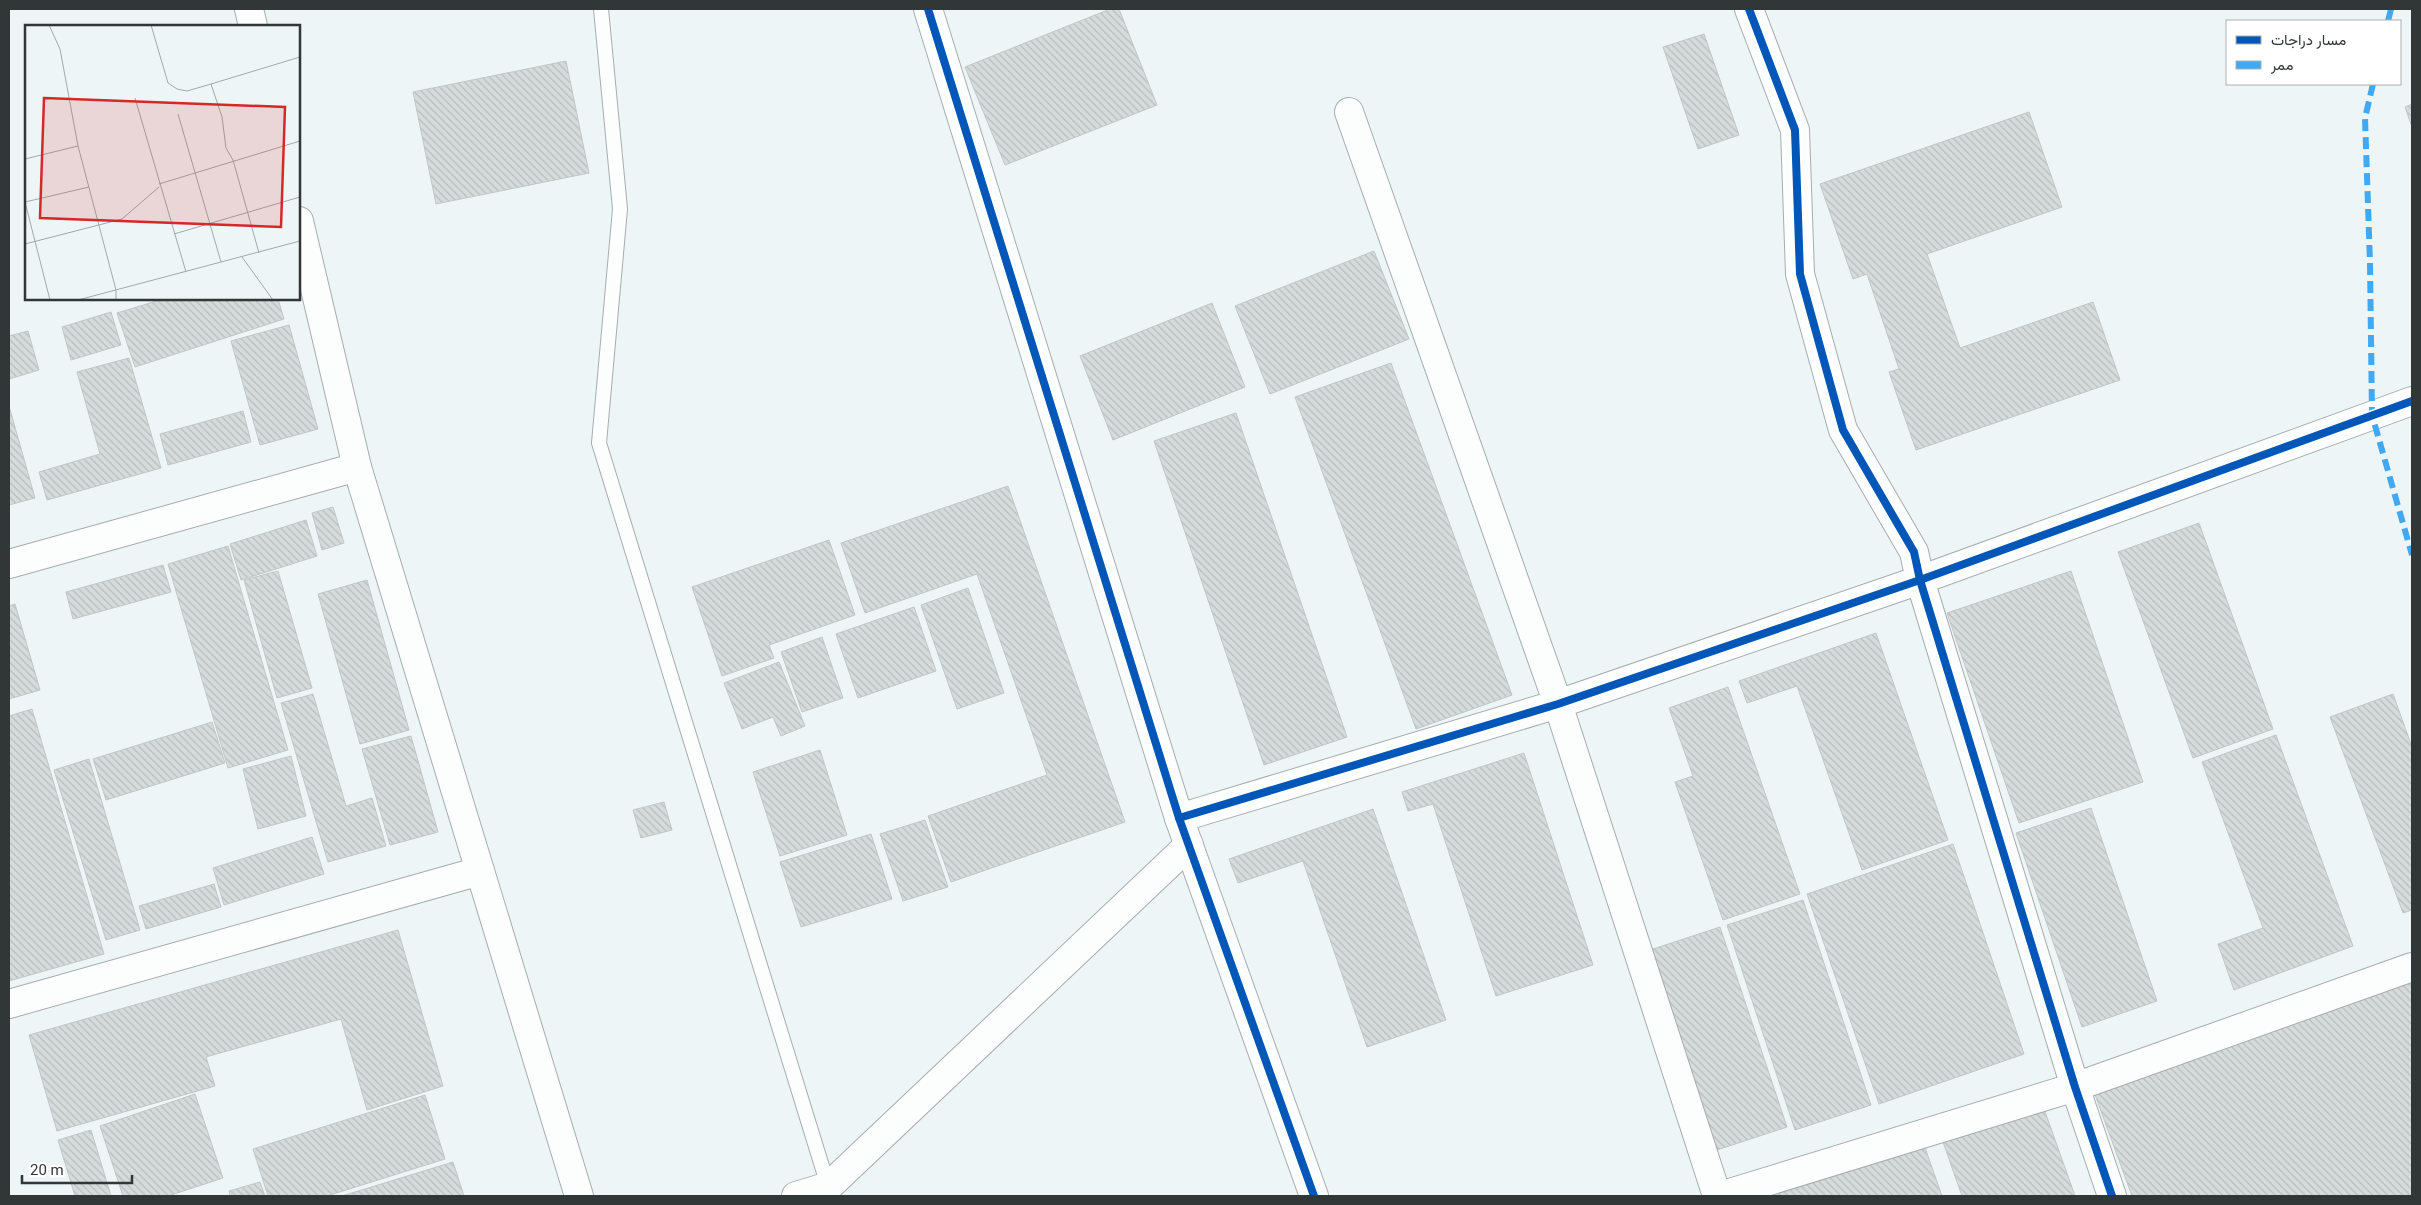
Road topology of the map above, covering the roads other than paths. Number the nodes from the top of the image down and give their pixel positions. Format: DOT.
graph roads {
  1 [pos="249,9"];
  2 [pos="601,9"];
  3 [pos="928,9"];
  4 [pos="1749,9"];
  5 [pos="253,25"];
  6 [pos="1349,112"];
  7 [pos="300,225"];
  8 [pos="2412,401"];
  9 [pos="357,467"];
  10 [pos="9,564"];
  11 [pos="1920,580"];
  12 [pos="1558,704"];
  13 [pos="1179,818"];
  14 [pos="1188,845"];
  15 [pos="480,871"];
  16 [pos="2412,967"];
  17 [pos="9,1004"];
  18 [pos="2075,1087"];
  19 [pos="830,1191"];
  20 [pos="579,1196"];
  21 [pos="796,1196"];
  22 [pos="1314,1196"];
  23 [pos="1719,1196"];
  24 [pos="2112,1196"];
  1 -- 5 [label="street"];
  2 -- 19 [label="lane"];
  3 -- 13 [label="street"];
  4 -- 11 [label="street"];
  6 -- 12 [label="street"];
  7 -- 9 [label="street"];
  8 -- 11 [label="street"];
  9 -- 10 [label="street"];
  9 -- 15 [label="street"];
  11 -- 12 [label="street"];
  11 -- 18 [label="street"];
  12 -- 13 [label="street"];
  12 -- 23 [label="street"];
  13 -- 14 [label="street"];
  14 -- 19 [label="street"];
  14 -- 22 [label="street"];
  15 -- 17 [label="street"];
  15 -- 20 [label="street"];
  16 -- 18 [label="street"];
  18 -- 23 [label="street"];
  18 -- 24 [label="street"];
  19 -- 21 [label="street"];
}
